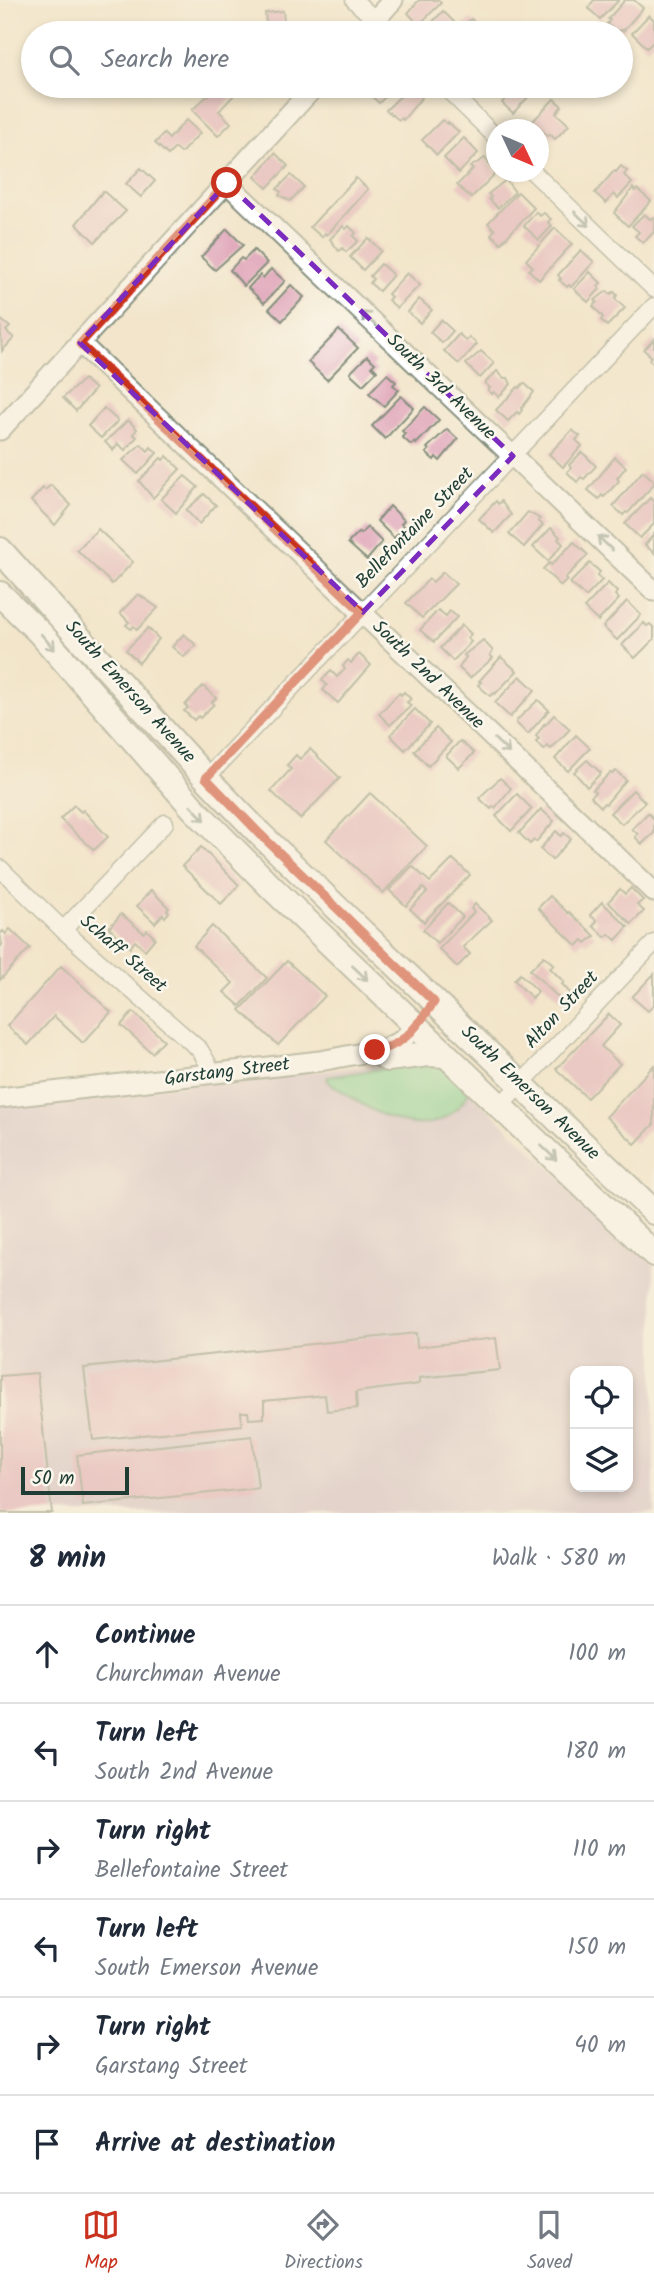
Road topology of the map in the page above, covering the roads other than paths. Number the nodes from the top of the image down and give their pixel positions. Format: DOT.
graph roads {
  1 [pos="354,0"];
  2 [pos="393,0"];
  3 [pos="370,21"];
  4 [pos="381,21"];
  5 [pos="304,98"];
  6 [pos="456,98"];
  7 [pos="486,127"];
  8 [pos="543,182"];
  9 [pos="227,183"];
  10 [pos="654,289"];
  11 [pos="654,306"];
  12 [pos="80,344"];
  13 [pos="0,430"];
  14 [pos="513,456"];
  15 [pos="0,550"];
  16 [pos="654,591"];
  17 [pos="0,594"];
  18 [pos="362,612"];
  19 [pos="206,778"];
  20 [pos="165,823"];
  21 [pos="0,868"];
  22 [pos="654,892"];
  23 [pos="64,930"];
  24 [pos="654,943"];
  25 [pos="434,1002"];
  26 [pos="415,1027"];
  27 [pos="375,1050"];
  28 [pos="445,1055"];
  29 [pos="214,1074"];
  30 [pos="520,1084"];
  31 [pos="0,1098"];
  32 [pos="500,1106"];
  33 [pos="654,1212"];
  34 [pos="654,1254"];
  1 -- 3 [label="street"];
  2 -- 4 [label="street"];
  5 -- 9 [label="street"];
  6 -- 7 [label="street"];
  8 -- 10 [label="street, one-way"];
  9 -- 12 [label="street"];
  14 -- 9 [label="street, South 3rd Avenue, one-way"];
  11 -- 14 [label="street, Bellefontaine Street"];
  12 -- 13 [label="street"];
  12 -- 18 [label="street, South 2nd Avenue"];
  16 -- 14 [label="street, South 3rd Avenue, one-way"];
  14 -- 18 [label="street, Bellefontaine Street"];
  15 -- 19 [label="main road, South Emerson Avenue"];
  17 -- 26 [label="main road, South Emerson Avenue, one-way"];
  18 -- 19 [label="street, Bellefontaine Street"];
  18 -- 22 [label="street, South 2nd Avenue, one-way"];
  19 -- 25 [label="main road, South Emerson Avenue"];
  20 -- 23 [label="street"];
  21 -- 23 [label="street, Schaff Street"];
  23 -- 29 [label="street, Schaff Street"];
  24 -- 30 [label="street, Alton Street"];
  25 -- 26 [label="street, Garstang Street"];
  25 -- 30 [label="main road, South Emerson Avenue"];
  26 -- 27 [label="street, Garstang Street"];
  26 -- 28 [label="main road, South Emerson Avenue"];
  27 -- 28 [label="main road"];
  27 -- 29 [label="street, Garstang Street"];
  28 -- 32 [label="main road, South Emerson Avenue"];
  29 -- 31 [label="street, Garstang Street"];
  30 -- 32 [label="street, Alton Street"];
  30 -- 33 [label="main road, South Emerson Avenue"];
  32 -- 34 [label="main road, South Emerson Avenue, one-way"];
}
